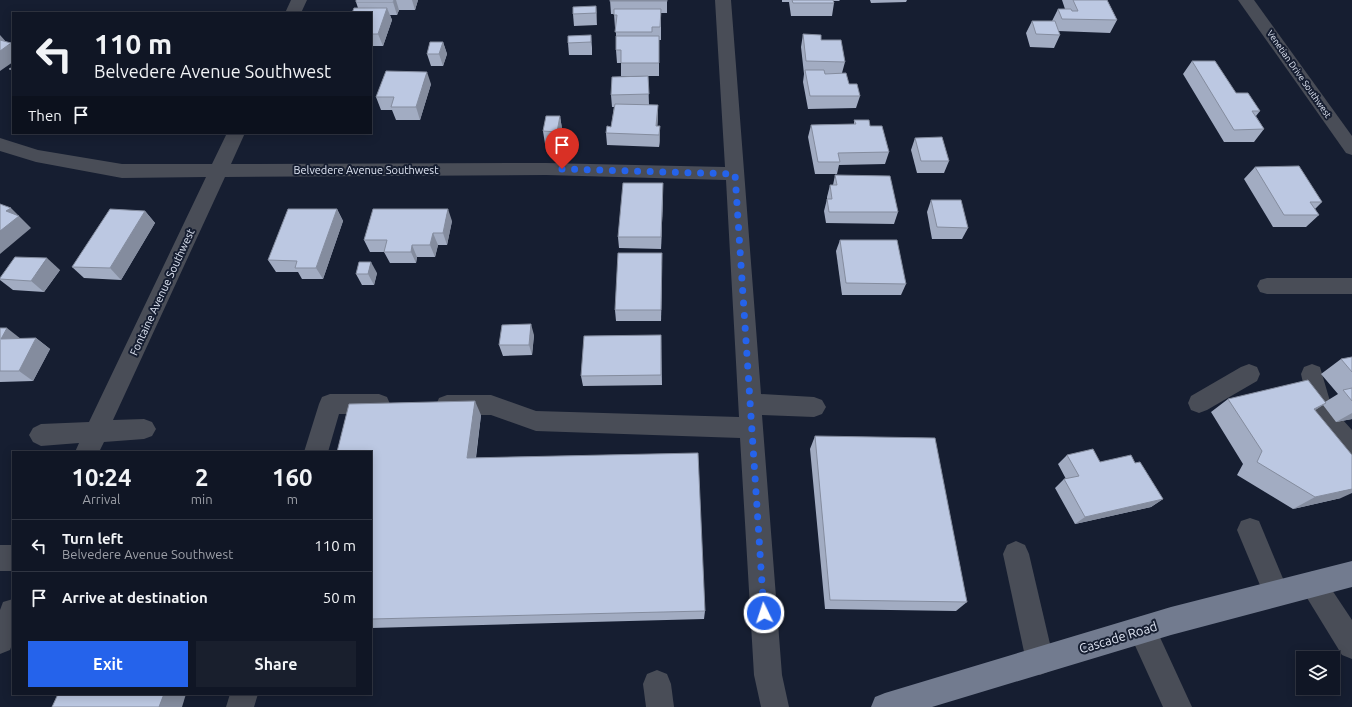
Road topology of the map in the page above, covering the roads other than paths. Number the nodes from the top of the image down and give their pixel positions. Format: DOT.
graph roads {
  1 [pos="299,0"];
  2 [pos="723,0"];
  3 [pos="1246,0"];
  4 [pos="293,12"];
  5 [pos="236,134"];
  6 [pos="0,144"];
  7 [pos="1352,149"];
  8 [pos="218,171"];
  9 [pos="735,174"];
  10 [pos="1267,286"];
  11 [pos="1352,286"];
  12 [pos="1249,374"];
  13 [pos="1312,374"];
  14 [pos="1199,403"];
  15 [pos="399,404"];
  16 [pos="750,404"];
  17 [pos="430,405"];
  18 [pos="814,407"];
  19 [pos="752,428"];
  20 [pos="144,429"];
  21 [pos="97,431"];
  22 [pos="41,435"];
  23 [pos="1352,447"];
  24 [pos="87,451"];
  25 [pos="316,451"];
  26 [pos="1250,530"];
  27 [pos="1016,554"];
  28 [pos="0,558"];
  29 [pos="12,558"];
  30 [pos="1352,574"];
  31 [pos="1313,584"];
  32 [pos="1276,593"];
  33 [pos="12,614"];
  34 [pos="1142,630"];
  35 [pos="0,640"];
  36 [pos="1352,645"];
  37 [pos="1040,661"];
  38 [pos="244,695"];
  39 [pos="240,707"];
  40 [pos="774,707"];
  41 [pos="885,707"];
  42 [pos="1178,707"];
  1 -- 4 [label="street"];
  2 -- 9 [label="street"];
  3 -- 7 [label="street, Venetian Drive Southwest"];
  5 -- 8 [label="street, Fontaine Avenue Southwest"];
  6 -- 8 [label="street, Belvedere Avenue Southwest"];
  8 -- 9 [label="street, Belvedere Avenue Southwest"];
  8 -- 21 [label="street, Fontaine Avenue Southwest"];
  9 -- 16 [label="street"];
  10 -- 11 [label="street"];
  12 -- 14 [label="street"];
  13 -- 23 [label="street"];
  15 -- 25 [label="street"];
  16 -- 18 [label="street"];
  16 -- 19 [label="street"];
  17 -- 19 [label="street"];
  19 -- 40 [label="street"];
  20 -- 21 [label="street"];
  21 -- 22 [label="street"];
  21 -- 24 [label="street, Fontaine Avenue Southwest"];
  26 -- 32 [label="street"];
  27 -- 37 [label="street"];
  28 -- 29 [label="street"];
  30 -- 31 [label="main road, Cascade Road"];
  31 -- 32 [label="main road, Cascade Road"];
  31 -- 36 [label="street"];
  32 -- 34 [label="main road, Cascade Road"];
  33 -- 35 [label="street"];
  34 -- 37 [label="main road, Cascade Road"];
  34 -- 42 [label="street"];
  37 -- 41 [label="main road, Cascade Road"];
  38 -- 39 [label="street"];
}
